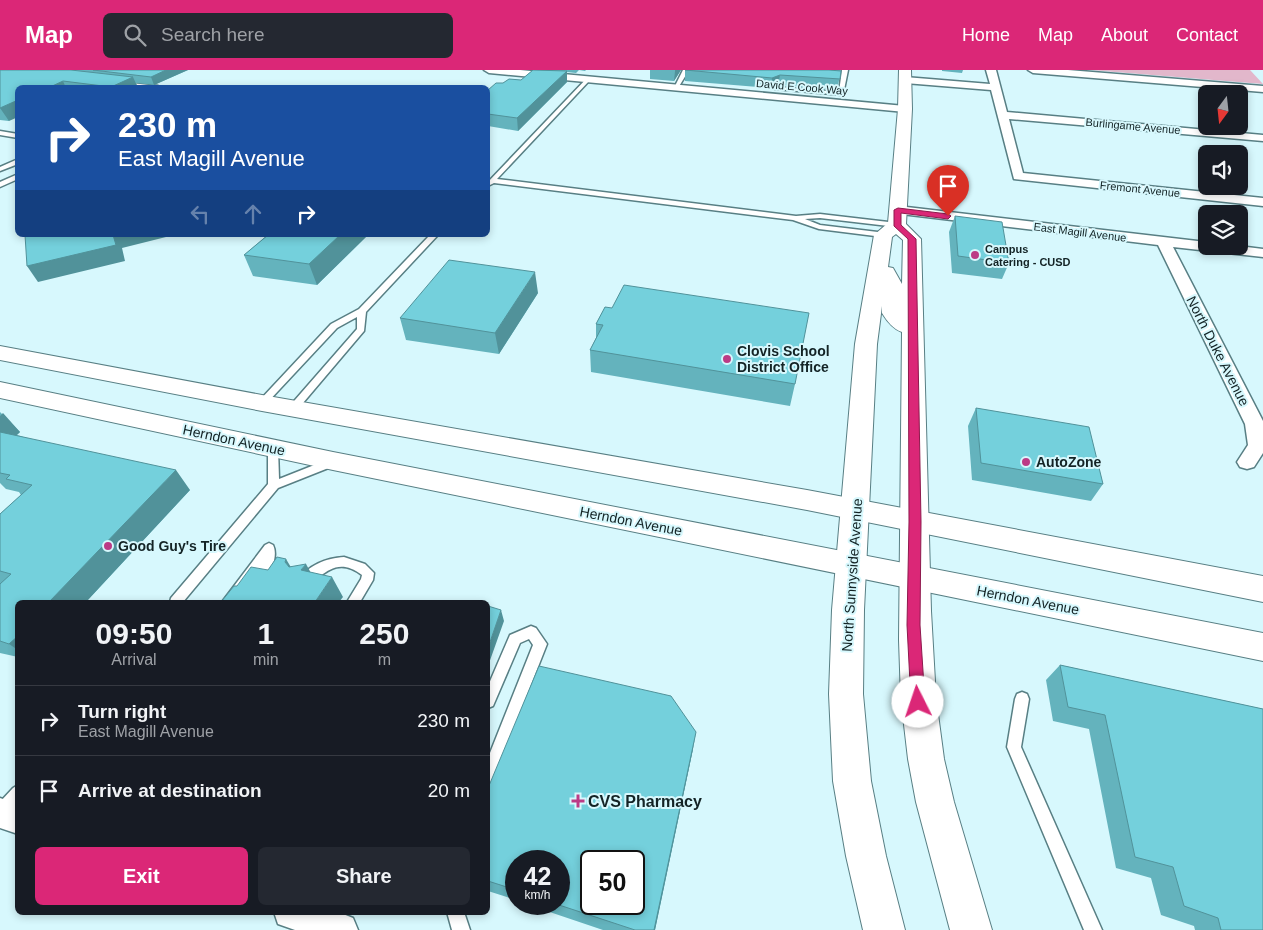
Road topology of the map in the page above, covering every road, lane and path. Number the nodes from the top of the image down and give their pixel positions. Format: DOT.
graph roads {
  1 [pos="489,70"];
  2 [pos="686,70"];
  3 [pos="845,70"];
  4 [pos="991,70"];
  5 [pos="1033,70"];
  6 [pos="521,71"];
  7 [pos="905,75"];
  8 [pos="586,77"];
  9 [pos="835,78"];
  10 [pos="843,79"];
  11 [pos="780,81"];
  12 [pos="119,83"];
  13 [pos="135,85"];
  14 [pos="676,87"];
  15 [pos="996,87"];
  16 [pos="1263,89"];
  17 [pos="777,93"];
  18 [pos="905,109"];
  19 [pos="1003,115"];
  20 [pos="0,133"];
  21 [pos="15,136"];
  22 [pos="1263,138"];
  23 [pos="15,162"];
  24 [pos="0,169"];
  25 [pos="15,178"];
  26 [pos="491,183"];
  27 [pos="0,186"];
  28 [pos="1263,202"];
  29 [pos="794,218"];
  30 [pos="893,224"];
  31 [pos="432,237"];
  32 [pos="1163,242"];
  33 [pos="1263,253"];
  34 [pos="880,262"];
  35 [pos="362,311"];
  36 [pos="912,328"];
  37 [pos="0,353"];
  38 [pos="0,367"];
  39 [pos="90,371"];
  40 [pos="0,390"];
  41 [pos="262,403"];
  42 [pos="292,408"];
  43 [pos="273,448"];
  44 [pos="333,461"];
  45 [pos="1247,462"];
  46 [pos="274,485"];
  47 [pos="856,511"];
  48 [pos="915,522"];
  49 [pos="852,565"];
  50 [pos="249,575"];
  51 [pos="914,577"];
  52 [pos="305,581"];
  53 [pos="1263,589"];
  54 [pos="178,600"];
  55 [pos="220,600"];
  56 [pos="230,600"];
  57 [pos="247,600"];
  58 [pos="354,600"];
  59 [pos="1263,647"];
  60 [pos="490,696"];
  61 [pos="1022,699"];
  62 [pos="490,771"];
  63 [pos="15,796"];
  64 [pos="0,813"];
  65 [pos="15,818"];
  66 [pos="299,915"];
  67 [pos="456,915"];
  68 [pos="342,930"];
  69 [pos="461,930"];
  70 [pos="884,930"];
  71 [pos="971,930"];
  72 [pos="1093,930"];
  1 -- 6 [label="street, David E Cook Way"];
  2 -- 14 [label="lane"];
  3 -- 10 [label="lane"];
  4 -- 15 [label="street"];
  5 -- 16 [label="street"];
  6 -- 8 [label="street, David E Cook Way"];
  7 -- 15 [label="street"];
  7 -- 18 [label="main road, North Sunnyside Avenue"];
  8 -- 14 [label="street, David E Cook Way"];
  8 -- 26 [label="lane"];
  9 -- 10 [label="lane"];
  10 -- 17 [label="lane"];
  11 -- 17 [label="lane"];
  12 -- 13 [label="lane"];
  14 -- 17 [label="street, David E Cook Way"];
  15 -- 19 [label="street"];
  17 -- 18 [label="street, David E Cook Way"];
  18 -- 30 [label="main road, North Sunnyside Avenue"];
  19 -- 22 [label="street, Burlingame Avenue"];
  19 -- 28 [label="street, Fremont Avenue"];
  20 -- 21 [label="lane"];
  23 -- 24 [label="lane"];
  25 -- 27 [label="lane"];
  26 -- 29 [label="lane"];
  29 -- 30 [label="lane"];
  29 -- 30 [label="lane"];
  30 -- 32 [label="street, East Magill Avenue"];
  30 -- 34 [label="main road, North Sunnyside Avenue"];
  30 -- 36 [label="main road"];
  31 -- 35 [label="lane"];
  32 -- 33 [label="street, East Magill Avenue"];
  32 -- 45 [label="street, North Duke Avenue"];
  34 -- 36 [label="main road"];
  34 -- 47 [label="main road, North Sunnyside Avenue"];
  35 -- 41 [label="lane"];
  35 -- 42 [label="lane"];
  36 -- 48 [label="main road"];
  37 -- 39 [label="main road"];
  38 -- 39 [label="main road"];
  39 -- 41 [label="main road"];
  40 -- 43 [label="main road, Herndon Avenue"];
  41 -- 42 [label="main road"];
  42 -- 47 [label="main road"];
  43 -- 44 [label="main road, Herndon Avenue"];
  43 -- 46 [label="lane"];
  44 -- 46 [label="lane"];
  44 -- 49 [label="main road, Herndon Avenue"];
  46 -- 54 [label="lane"];
  47 -- 48 [label="main road"];
  47 -- 49 [label="main road, North Sunnyside Avenue"];
  48 -- 51 [label="main road"];
  48 -- 53 [label="main road"];
  49 -- 51 [label="main road, Herndon Avenue"];
  49 -- 70 [label="main road, North Sunnyside Avenue"];
  50 -- 55 [label="lane"];
  50 -- 56 [label="lane"];
  50 -- 57 [label="lane"];
  51 -- 59 [label="main road, Herndon Avenue"];
  51 -- 71 [label="main road"];
  52 -- 58 [label="lane"];
  60 -- 62 [label="lane"];
  61 -- 72 [label="lane"];
  63 -- 64 [label="lane"];
  64 -- 65 [label="street"];
  66 -- 68 [label="street"];
  67 -- 69 [label="lane"];
}
